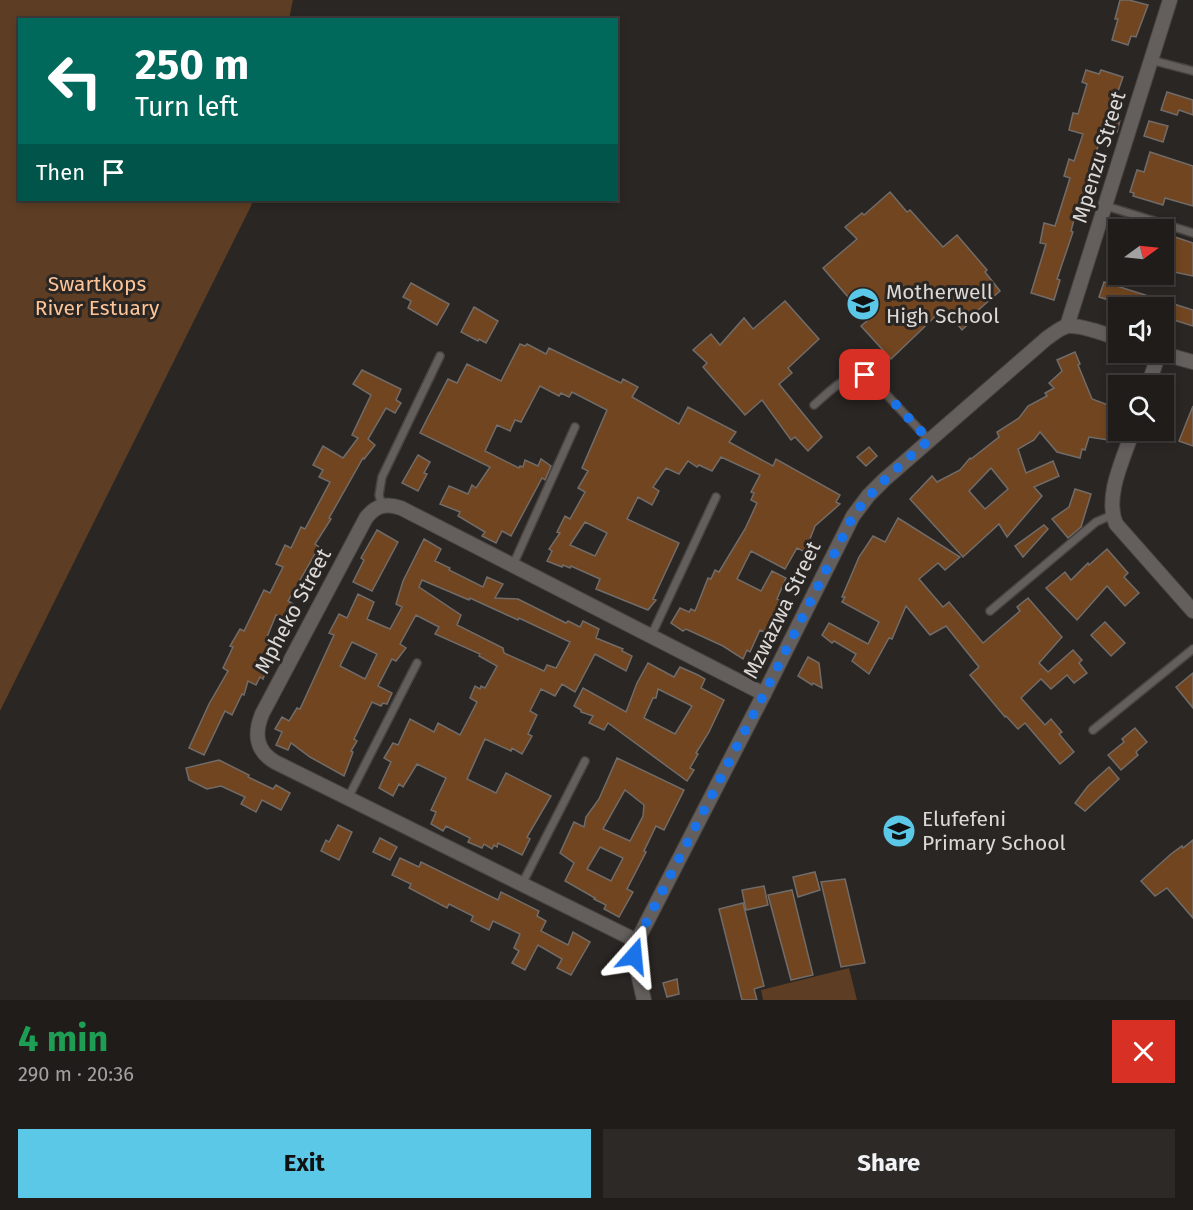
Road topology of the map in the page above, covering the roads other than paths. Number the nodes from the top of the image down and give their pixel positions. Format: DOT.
graph roads {
  1 [pos="1170,0"];
  2 [pos="1151,60"];
  3 [pos="1193,71"];
  4 [pos="1106,206"];
  5 [pos="1193,233"];
  6 [pos="1067,326"];
  7 [pos="1108,334"];
  8 [pos="440,356"];
  9 [pos="1174,357"];
  10 [pos="1193,362"];
  11 [pos="814,405"];
  12 [pos="575,427"];
  13 [pos="929,440"];
  14 [pos="1129,441"];
  15 [pos="716,497"];
  16 [pos="382,506"];
  17 [pos="1112,515"];
  18 [pos="513,565"];
  19 [pos="990,611"];
  20 [pos="1193,611"];
  21 [pos="651,636"];
  22 [pos="1193,649"];
  23 [pos="417,663"];
  24 [pos="764,694"];
  25 [pos="1093,730"];
  26 [pos="585,761"];
  27 [pos="348,798"];
  28 [pos="522,884"];
  29 [pos="637,940"];
  30 [pos="644,1000"];
  1 -- 2 [label="street, Mpenzu Street"];
  2 -- 3 [label="lane"];
  2 -- 4 [label="street, Mpenzu Street"];
  4 -- 5 [label="lane"];
  4 -- 6 [label="street, Mpenzu Street"];
  6 -- 7 [label="street"];
  6 -- 13 [label="street, Mzwazwa Street"];
  8 -- 16 [label="lane"];
  9 -- 10 [label="street"];
  11 -- 13 [label="lane"];
  12 -- 18 [label="lane"];
  13 -- 24 [label="street, Mzwazwa Street"];
  14 -- 17 [label="street"];
  15 -- 21 [label="lane"];
  16 -- 18 [label="street"];
  16 -- 27 [label="street, Mpheko Street"];
  17 -- 19 [label="lane"];
  17 -- 20 [label="street"];
  18 -- 21 [label="street"];
  21 -- 24 [label="street"];
  22 -- 25 [label="lane"];
  23 -- 27 [label="lane"];
  24 -- 29 [label="street, Mzwazwa Street"];
  26 -- 28 [label="lane"];
  27 -- 28 [label="street, Mpheko Street"];
  28 -- 29 [label="street, Mpheko Street"];
  29 -- 30 [label="street, Mzwazwa Street"];
}
